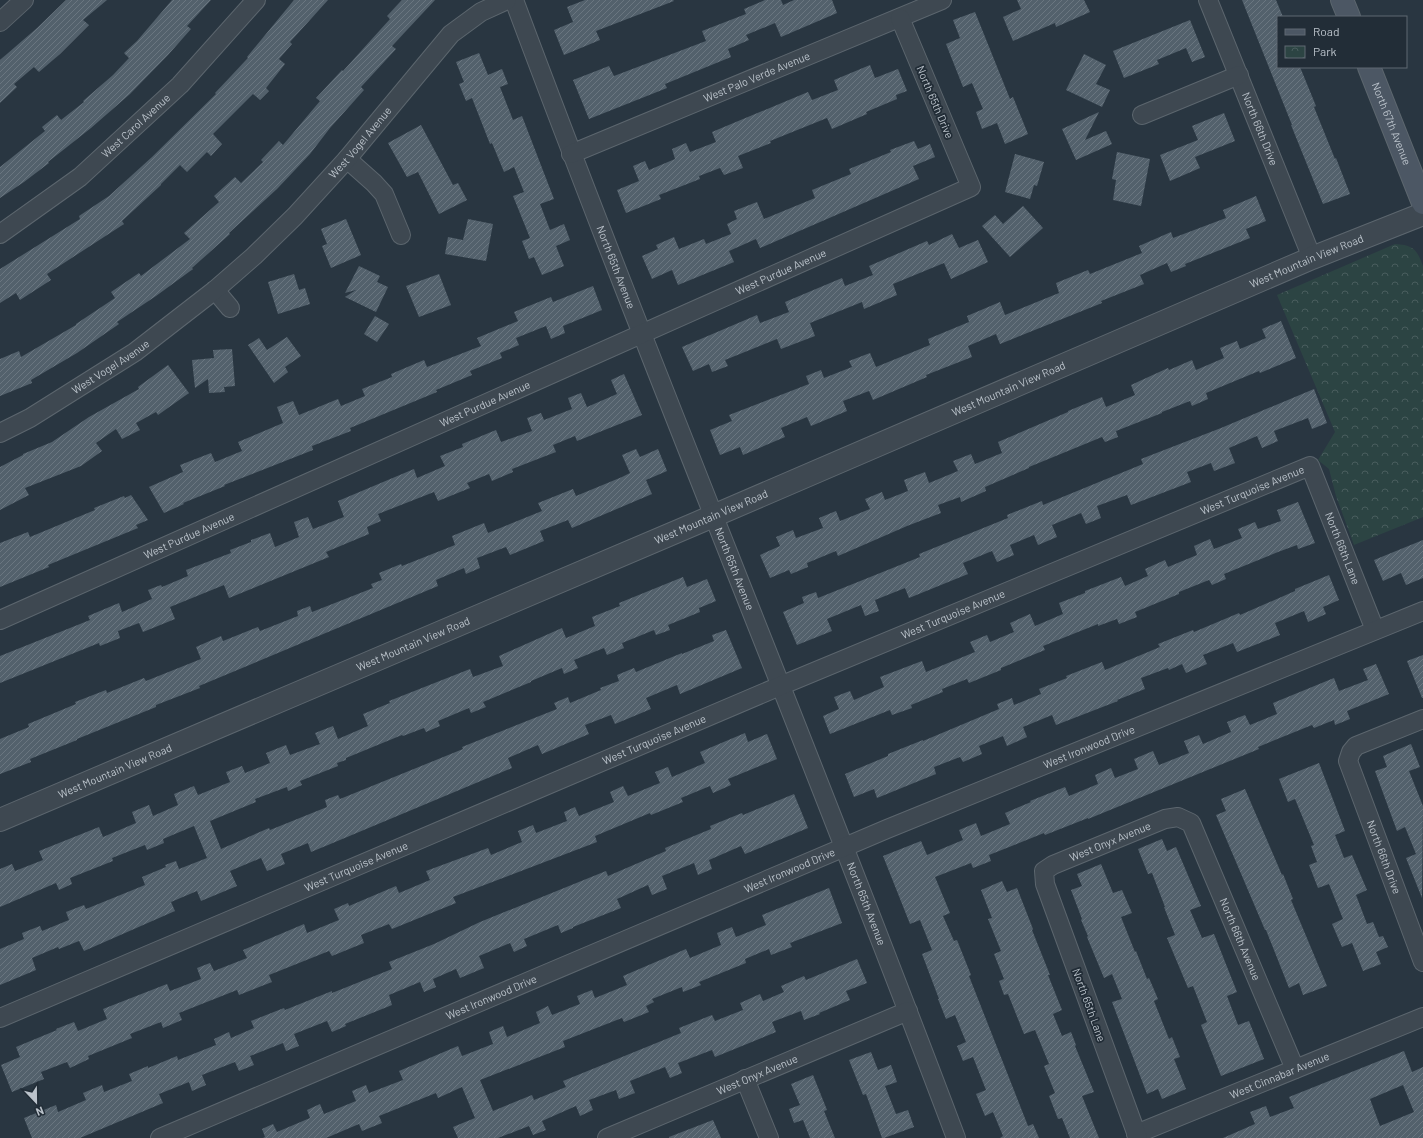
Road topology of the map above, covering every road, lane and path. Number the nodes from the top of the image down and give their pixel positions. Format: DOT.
graph roads {
  1 [pos="24,0"];
  2 [pos="256,0"];
  3 [pos="507,0"];
  4 [pos="514,0"];
  5 [pos="942,0"];
  6 [pos="1208,0"];
  7 [pos="1342,0"];
  8 [pos="1349,16"];
  9 [pos="900,18"];
  10 [pos="0,22"];
  11 [pos="1369,68"];
  12 [pos="1238,75"];
  13 [pos="1142,115"];
  14 [pos="571,154"];
  15 [pos="347,159"];
  16 [pos="970,187"];
  17 [pos="1423,203"];
  18 [pos="1423,214"];
  19 [pos="0,234"];
  20 [pos="401,235"];
  21 [pos="1312,258"];
  22 [pos="214,290"];
  23 [pos="230,308"];
  24 [pos="641,332"];
  25 [pos="0,433"];
  26 [pos="1310,466"];
  27 [pos="713,516"];
  28 [pos="1423,610"];
  29 [pos="0,620"];
  30 [pos="1375,630"];
  31 [pos="780,686"];
  32 [pos="1423,719"];
  33 [pos="1178,817"];
  34 [pos="0,820"];
  35 [pos="844,847"];
  36 [pos="1044,871"];
  37 [pos="1423,962"];
  38 [pos="908,1011"];
  39 [pos="1423,1017"];
  40 [pos="0,1018"];
  41 [pos="1295,1069"];
  42 [pos="745,1080"];
  43 [pos="1137,1136"];
  44 [pos="160,1138"];
  45 [pos="607,1138"];
  46 [pos="769,1138"];
  47 [pos="956,1138"];
  1 -- 10 [label="street"];
  2 -- 19 [label="street, West Carol Avenue"];
  3 -- 15 [label="street, West Vogel Avenue"];
  4 -- 14 [label="street, North 65th Avenue"];
  5 -- 9 [label="street, West Palo Verde Avenue"];
  6 -- 12 [label="street, North 66th Drive"];
  7 -- 8 [label="main road"];
  9 -- 14 [label="street, West Palo Verde Avenue"];
  9 -- 16 [label="street, North 65th Drive"];
  11 -- 17 [label="main road, North 67th Avenue"];
  12 -- 13 [label="street"];
  12 -- 21 [label="street, North 66th Drive"];
  14 -- 24 [label="street, North 65th Avenue"];
  15 -- 20 [label="street"];
  15 -- 22 [label="street, West Vogel Avenue"];
  16 -- 24 [label="street, West Purdue Avenue"];
  18 -- 21 [label="street, West Mountain View Road"];
  21 -- 27 [label="street, West Mountain View Road"];
  22 -- 23 [label="street"];
  22 -- 25 [label="street, West Vogel Avenue"];
  24 -- 27 [label="street, North 65th Avenue"];
  24 -- 29 [label="street, West Purdue Avenue"];
  26 -- 30 [label="street, North 66th Lane"];
  26 -- 31 [label="street, West Turquoise Avenue"];
  27 -- 31 [label="street, North 65th Avenue"];
  27 -- 34 [label="street, West Mountain View Road"];
  28 -- 30 [label="street, West Ironwood Drive"];
  30 -- 35 [label="street, West Ironwood Drive"];
  31 -- 35 [label="street, North 65th Avenue"];
  31 -- 40 [label="street, West Turquoise Avenue"];
  32 -- 37 [label="street, North 66th Drive"];
  33 -- 36 [label="street, West Onyx Avenue"];
  33 -- 41 [label="street, North 66th Avenue"];
  35 -- 38 [label="street, North 65th Avenue"];
  35 -- 44 [label="street, West Ironwood Drive"];
  36 -- 43 [label="street, North 65th Lane"];
  38 -- 42 [label="street, West Onyx Avenue"];
  38 -- 47 [label="street, North 65th Avenue"];
  39 -- 41 [label="street, West Cinnabar Avenue"];
  41 -- 43 [label="street, West Cinnabar Avenue"];
  42 -- 45 [label="street, West Onyx Avenue"];
  42 -- 46 [label="street"];
}
